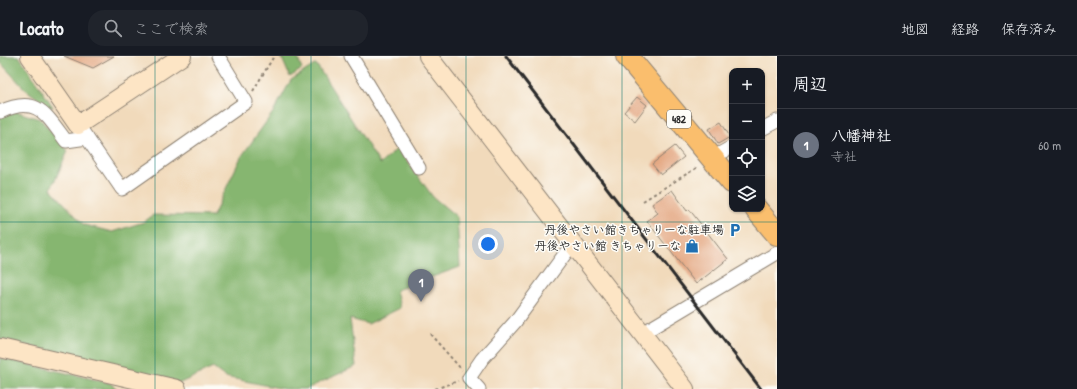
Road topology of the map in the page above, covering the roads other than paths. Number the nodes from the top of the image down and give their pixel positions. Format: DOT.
graph roads {
  1 [pos="30,56"];
  2 [pos="182,56"];
  3 [pos="218,56"];
  4 [pos="351,56"];
  5 [pos="428,56"];
  6 [pos="627,56"];
  7 [pos="0,112"];
  8 [pos="777,121"];
  9 [pos="765,127"];
  10 [pos="82,132"];
  11 [pos="729,149"];
  12 [pos="712,158"];
  13 [pos="419,168"];
  14 [pos="729,178"];
  15 [pos="759,212"];
  16 [pos="777,234"];
  17 [pos="572,243"];
  18 [pos="777,253"];
  19 [pos="641,334"];
  20 [pos="0,348"];
  21 [pos="177,389"];
  22 [pos="479,389"];
  23 [pos="685,389"];
  1 -- 10 [label="street"];
  2 -- 10 [label="street"];
  3 -- 10 [label="street"];
  4 -- 13 [label="street"];
  5 -- 17 [label="street"];
  6 -- 12 [label="highway, 482"];
  7 -- 10 [label="street"];
  8 -- 9 [label="street"];
  11 -- 12 [label="street"];
  12 -- 14 [label="highway, 482"];
  15 -- 16 [label="highway"];
  17 -- 19 [label="street"];
  17 -- 22 [label="street"];
  18 -- 19 [label="street"];
  19 -- 23 [label="street"];
  20 -- 21 [label="street"];
}
